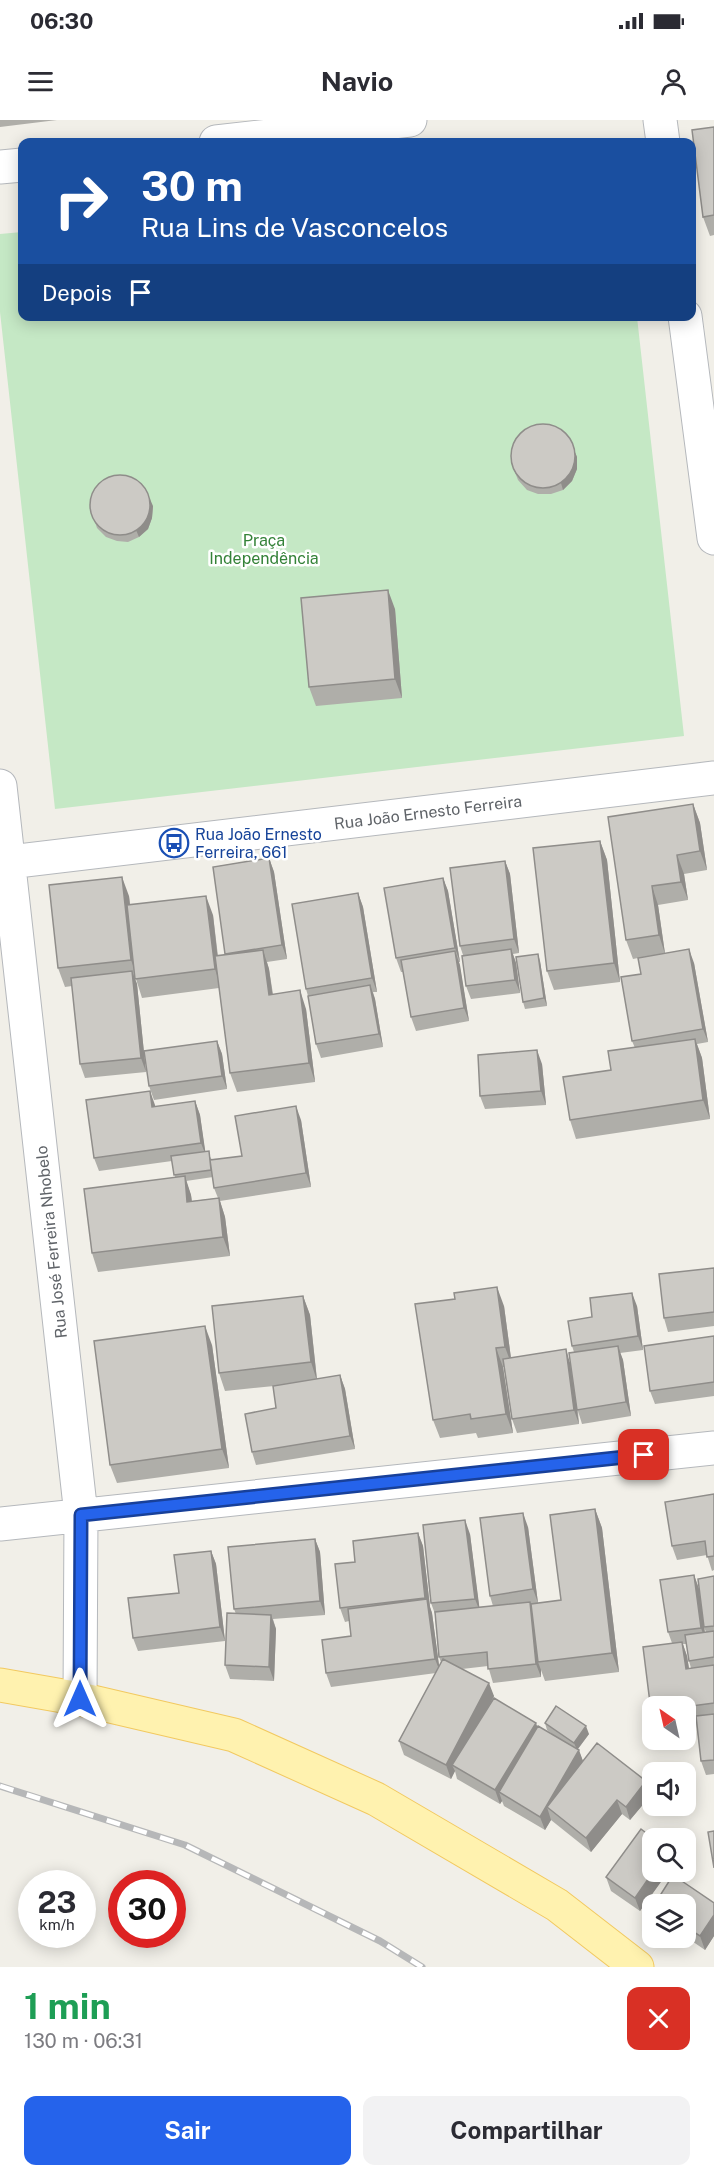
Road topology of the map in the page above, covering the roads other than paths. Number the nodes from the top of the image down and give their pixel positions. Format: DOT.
graph roads {
  1 [pos="410,120"];
  2 [pos="660,120"];
  3 [pos="251,138"];
  4 [pos="662,138"];
  5 [pos="18,165"];
  6 [pos="0,167"];
  7 [pos="686,321"];
  8 [pos="714,538"];
  9 [pos="714,778"];
  10 [pos="0,786"];
  11 [pos="5,863"];
  12 [pos="714,1448"];
  13 [pos="81,1515"];
  14 [pos="0,1524"];
  15 [pos="0,1685"];
  16 [pos="80,1699"];
  17 [pos="638,1967"];
  1 -- 3 [label="street"];
  2 -- 4 [label="street"];
  5 -- 6 [label="street"];
  7 -- 8 [label="street"];
  9 -- 11 [label="street, Rua João Ernesto Ferreira"];
  10 -- 11 [label="street, Rua José Ferreira Nhobelo"];
  11 -- 13 [label="street, Rua José Ferreira Nhobelo"];
  12 -- 13 [label="street"];
  13 -- 14 [label="street"];
  13 -- 16 [label="street, Rua José Ferreira Nhobelo"];
  15 -- 16 [label="main road"];
  16 -- 17 [label="main road"];
}
